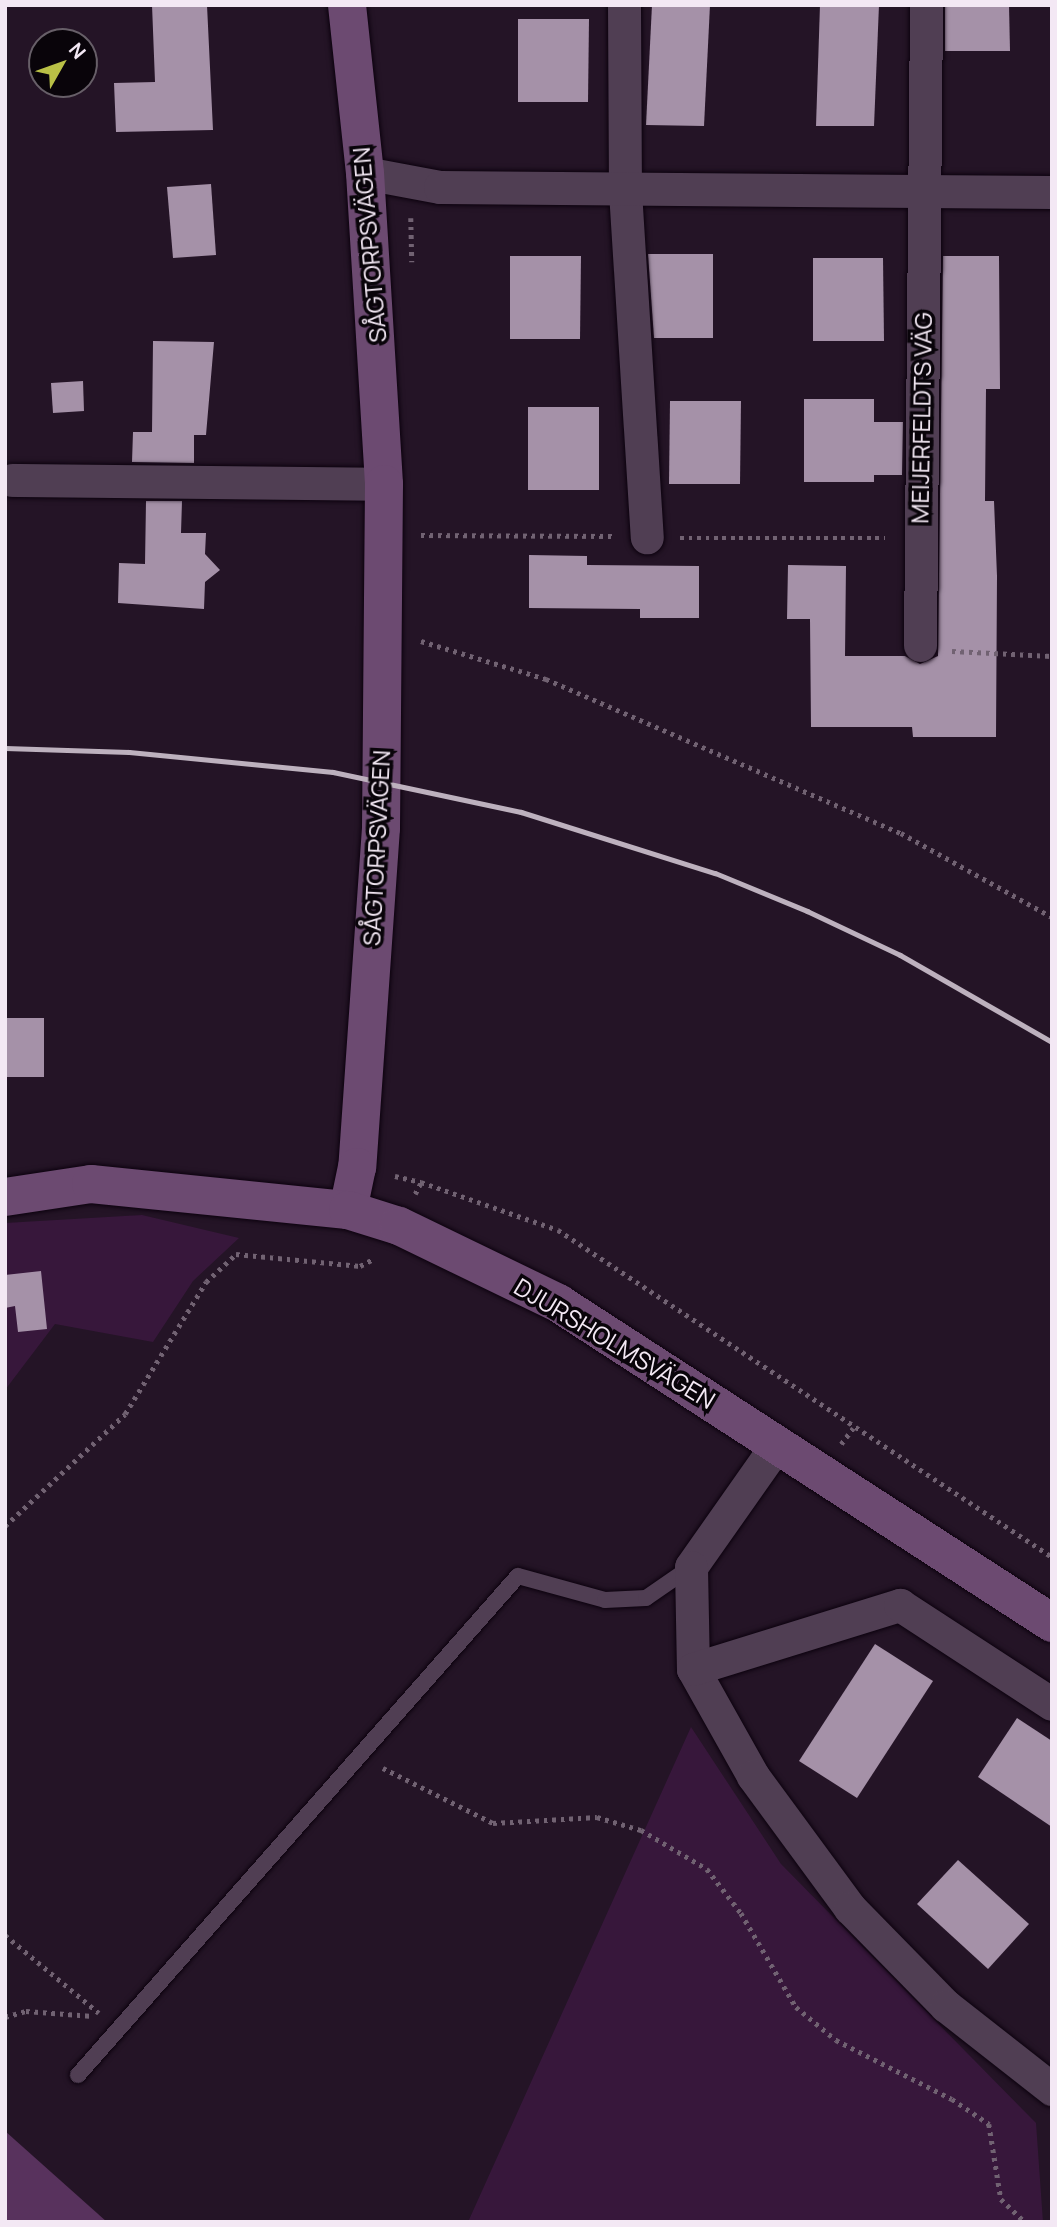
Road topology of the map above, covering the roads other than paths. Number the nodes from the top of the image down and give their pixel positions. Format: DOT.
graph roads {
  1 [pos="347,5"];
  2 [pos="624,5"];
  3 [pos="926,5"];
  4 [pos="365,173"];
  5 [pos="625,191"];
  6 [pos="927,191"];
  7 [pos="1052,192"];
  8 [pos="12,480"];
  9 [pos="384,484"];
  10 [pos="647,537"];
  11 [pos="920,645"];
  12 [pos="5,1197"];
  13 [pos="348,1210"];
  14 [pos="778,1443"];
  15 [pos="691,1567"];
  16 [pos="1052,1623"];
  17 [pos="693,1669"];
  18 [pos="1052,1703"];
  19 [pos="78,2075"];
  20 [pos="1052,2089"];
  1 -- 4 [label="street, SÅGTORPSVÄGEN"];
  2 -- 5 [label="street"];
  3 -- 6 [label="street, MEIJERFELDTS VÄG"];
  4 -- 5 [label="street"];
  4 -- 9 [label="street, SÅGTORPSVÄGEN"];
  5 -- 6 [label="street"];
  5 -- 10 [label="street"];
  6 -- 7 [label="street"];
  6 -- 11 [label="street, MEIJERFELDTS VÄG"];
  8 -- 9 [label="street"];
  9 -- 13 [label="street, SÅGTORPSVÄGEN"];
  12 -- 13 [label="street, DJURSHOLMSVÄGEN"];
  13 -- 14 [label="street, DJURSHOLMSVÄGEN"];
  14 -- 15 [label="street"];
  14 -- 16 [label="street, DJURSHOLMSVÄGEN"];
  15 -- 17 [label="street"];
  15 -- 19 [label="lane"];
  17 -- 18 [label="street"];
  17 -- 20 [label="street"];
}
